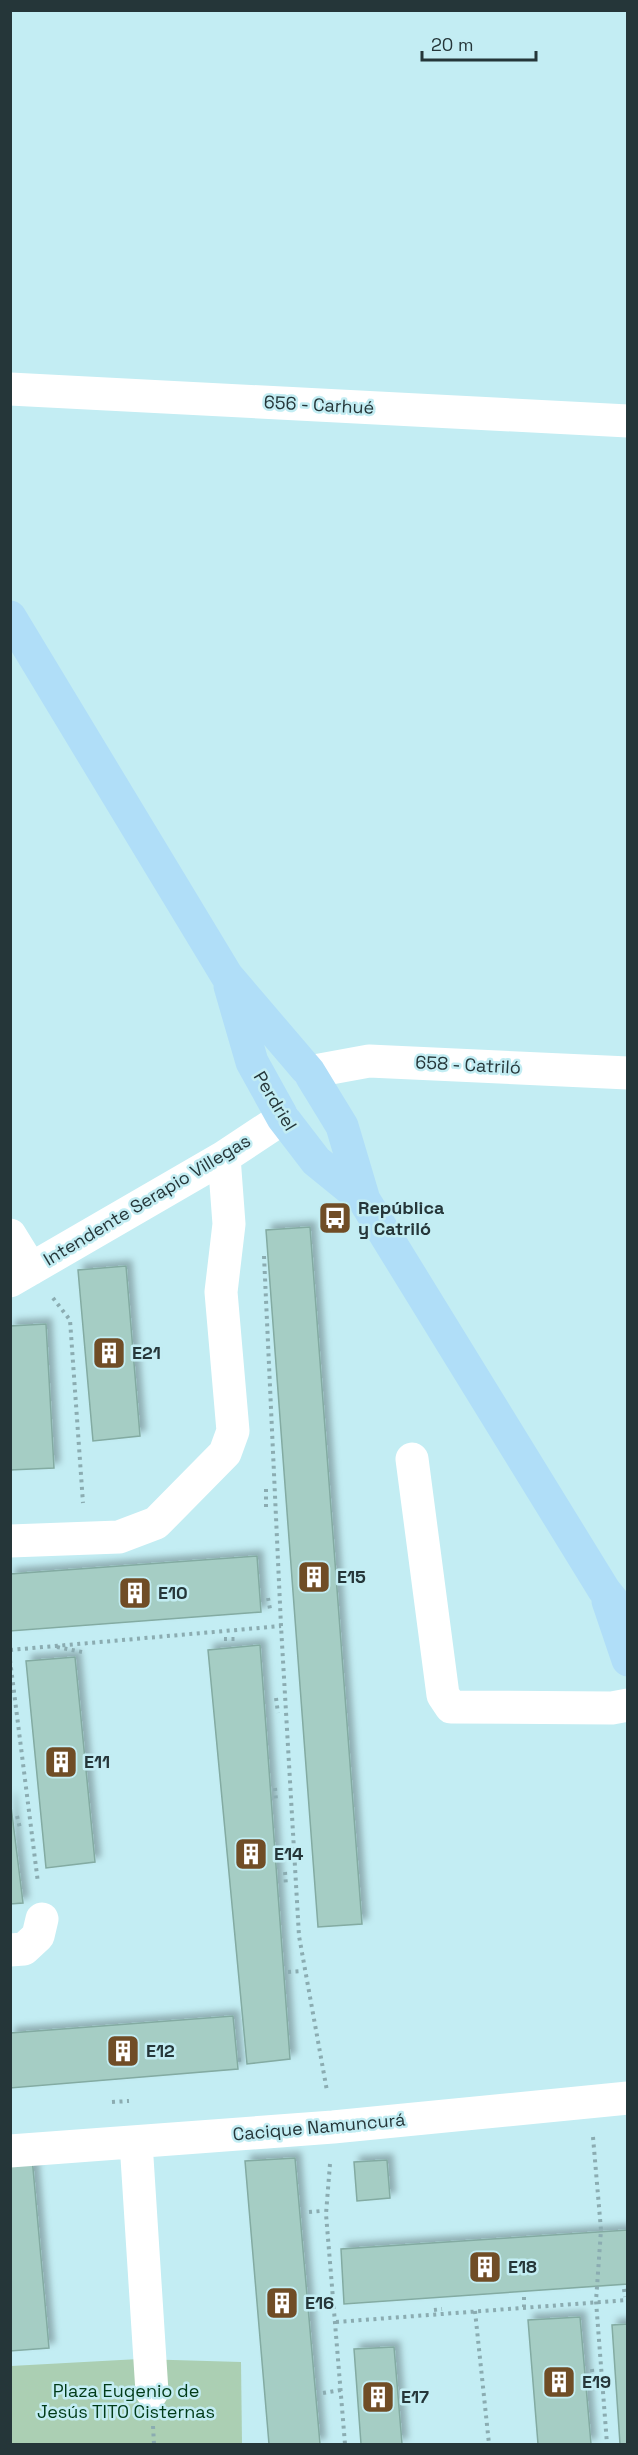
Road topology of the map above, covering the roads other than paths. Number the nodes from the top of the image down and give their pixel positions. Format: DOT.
graph roads {
  1 [pos="10,389"];
  2 [pos="627,421"];
  3 [pos="15,636"];
  4 [pos="227,976"];
  5 [pos="309,1072"];
  6 [pos="627,1073"];
  7 [pos="283,1118"];
  8 [pos="224,1157"];
  9 [pos="364,1200"];
  10 [pos="10,1235"];
  11 [pos="21,1275"];
  12 [pos="412,1459"];
  13 [pos="10,1540"];
  14 [pos="604,1590"];
  15 [pos="627,1620"];
  16 [pos="627,1660"];
  17 [pos="627,1705"];
  18 [pos="42,1919"];
  19 [pos="10,1950"];
  20 [pos="627,2098"];
  21 [pos="136,2142"];
  22 [pos="10,2151"];
  23 [pos="152,2392"];
  1 -- 2 [label="street, 656 - Carhué"];
  3 -- 4 [label="main road"];
  4 -- 5 [label="main road"];
  4 -- 7 [label="main road, Perdriel"];
  5 -- 6 [label="street, 658 - Catriló"];
  5 -- 9 [label="main road"];
  7 -- 8 [label="street, Intendente Serapio Villegas"];
  7 -- 9 [label="main road, Perdriel"];
  8 -- 11 [label="street, Intendente Serapio Villegas"];
  8 -- 13 [label="street"];
  9 -- 14 [label="main road"];
  10 -- 11 [label="street"];
  12 -- 17 [label="street"];
  14 -- 15 [label="main road"];
  14 -- 16 [label="main road"];
  18 -- 19 [label="street"];
  20 -- 21 [label="street, Cacique Namuncurá"];
  21 -- 22 [label="street, Cacique Namuncurá"];
  21 -- 23 [label="street"];
}
